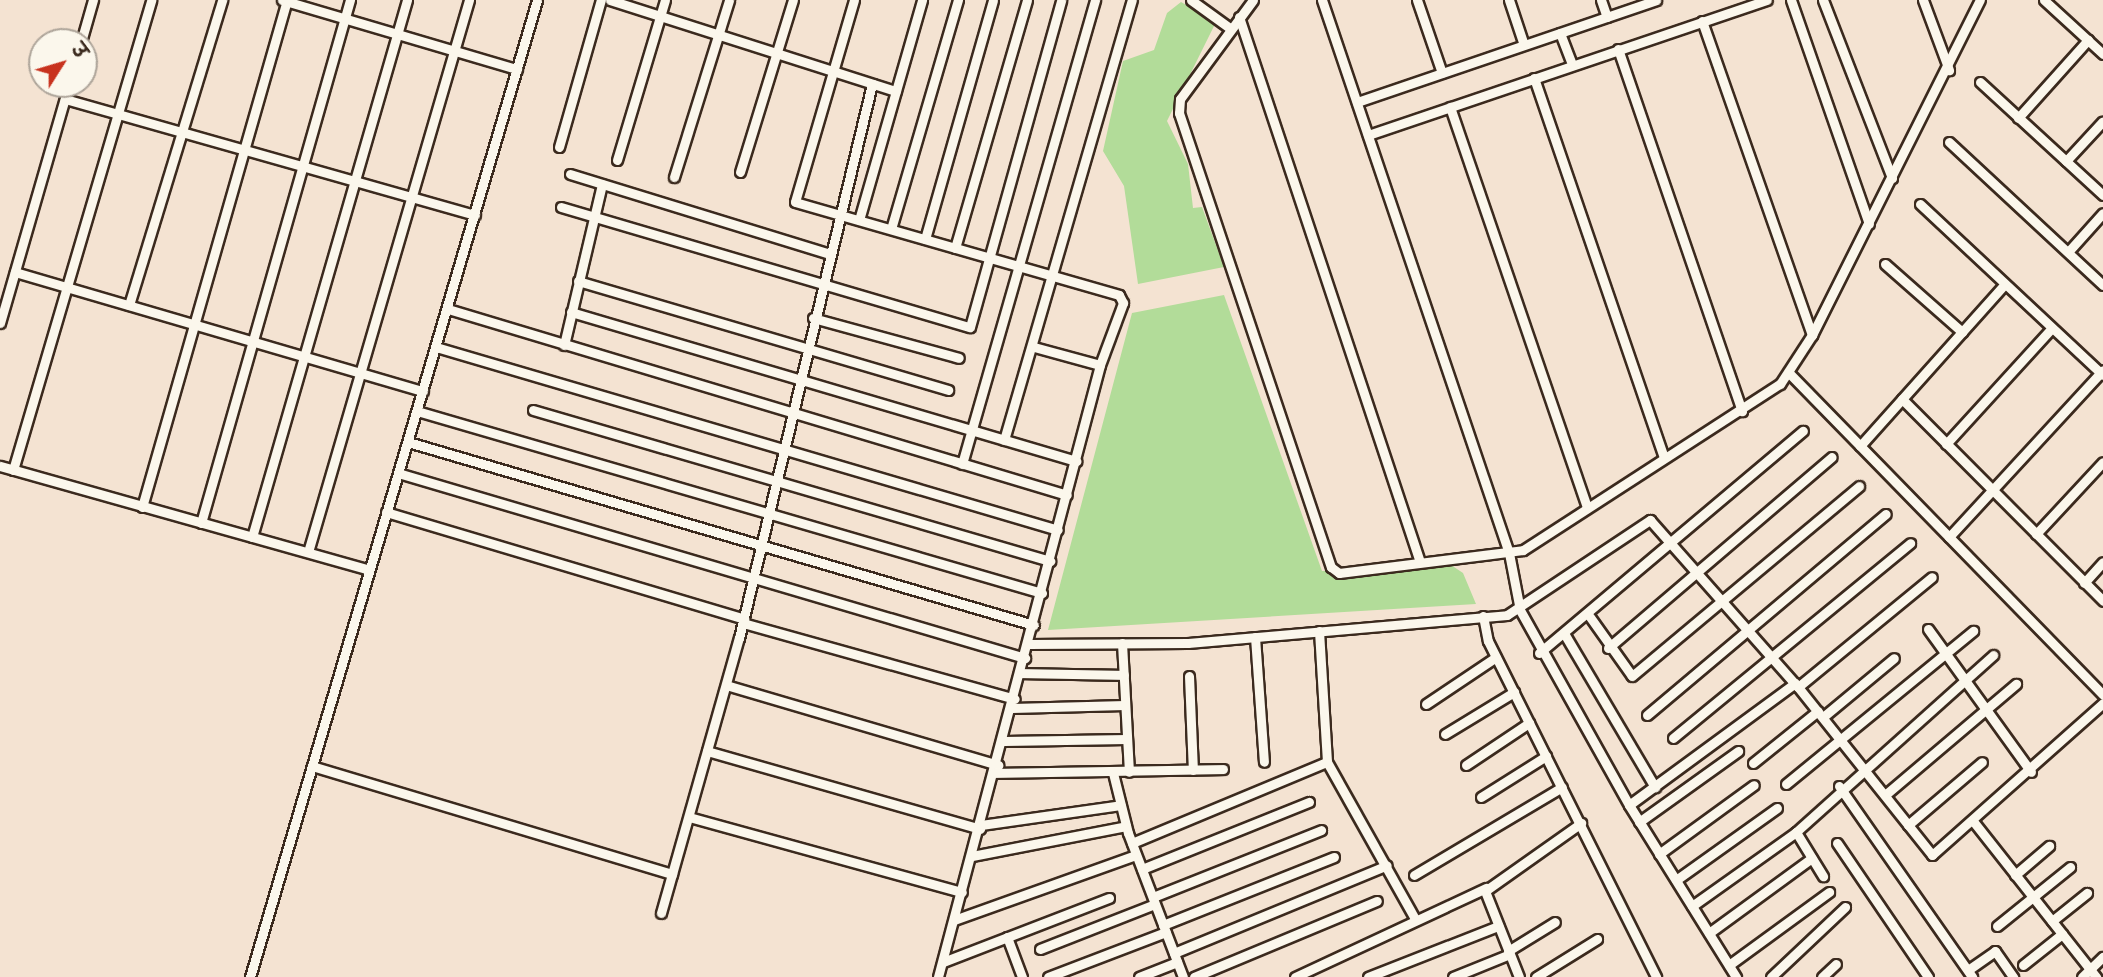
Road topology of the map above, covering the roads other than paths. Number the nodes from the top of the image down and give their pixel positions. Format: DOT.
graph roads {
  1 [pos="93,0"];
  2 [pos="151,0"];
  3 [pos="222,0"];
  4 [pos="350,0"];
  5 [pos="407,0"];
  6 [pos="469,0"];
  7 [pos="537,0"];
  8 [pos="601,0"];
  9 [pos="610,0"];
  10 [pos="665,0"];
  11 [pos="729,0"];
  12 [pos="793,0"];
  13 [pos="854,0"];
  14 [pos="922,0"];
  15 [pos="958,0"];
  16 [pos="993,0"];
  17 [pos="1027,0"];
  18 [pos="1061,0"];
  19 [pos="1095,0"];
  20 [pos="1132,0"];
  21 [pos="1191,0"];
  22 [pos="1253,0"];
  23 [pos="1322,0"];
  24 [pos="1417,0"];
  25 [pos="1509,0"];
  26 [pos="1601,0"];
  27 [pos="1656,0"];
  28 [pos="1767,0"];
  29 [pos="1791,0"];
  30 [pos="1823,0"];
  31 [pos="1923,0"];
  32 [pos="1980,0"];
  33 [pos="2044,0"];
  34 [pos="285,1"];
  35 [pos="660,16"];
  36 [pos="1607,17"];
  37 [pos="1240,18"];
  38 [pos="345,19"];
  39 [pos="1702,21"];
  40 [pos="85,28"];
  41 [pos="1231,29"];
  42 [pos="1560,33"];
  43 [pos="397,34"];
  44 [pos="719,35"];
  45 [pos="2088,40"];
  46 [pos="1524,45"];
  47 [pos="1618,49"];
  48 [pos="454,51"];
  49 [pos="776,54"];
  50 [pos="2103,54"];
  51 [pos="1572,65"];
  52 [pos="517,69"];
  53 [pos="1948,70"];
  54 [pos="831,72"];
  55 [pos="1441,73"];
  56 [pos="1534,78"];
  57 [pos="1980,82"];
  58 [pos="872,84"];
  59 [pos="896,91"];
  60 [pos="65,99"];
  61 [pos="1357,102"];
  62 [pos="1450,107"];
  63 [pos="118,113"];
  64 [pos="2018,118"];
  65 [pos="2103,121"];
  66 [pos="183,132"];
  67 [pos="1368,135"];
  68 [pos="1949,142"];
  69 [pos="558,147"];
  70 [pos="244,149"];
  71 [pos="617,160"];
  72 [pos="2066,161"];
  73 [pos="303,166"];
  74 [pos="740,172"];
  75 [pos="570,174"];
  76 [pos="674,177"];
  77 [pos="1892,178"];
  78 [pos="355,181"];
  79 [pos="602,184"];
  80 [pos="2103,195"];
  81 [pos="411,197"];
  82 [pos="1920,204"];
  83 [pos="561,207"];
  84 [pos="2103,213"];
  85 [pos="836,214"];
  86 [pos="475,215"];
  87 [pos="593,216"];
  88 [pos="859,220"];
  89 [pos="1869,224"];
  90 [pos="891,229"];
  91 [pos="925,239"];
  92 [pos="955,248"];
  93 [pos="2068,252"];
  94 [pos="827,253"];
  95 [pos="986,257"];
  96 [pos="1885,264"];
  97 [pos="1020,266"];
  98 [pos="15,272"];
  99 [pos="1054,276"];
  100 [pos="578,281"];
  101 [pos="2005,284"];
  102 [pos="820,285"];
  103 [pos="2103,285"];
  104 [pos="67,288"];
  105 [pos="129,305"];
  106 [pos="448,309"];
  107 [pos="571,312"];
  108 [pos="813,318"];
  109 [pos="0,323"];
  110 [pos="194,324"];
  111 [pos="2052,328"];
  112 [pos="1962,332"];
  113 [pos="1812,335"];
  114 [pos="253,342"];
  115 [pos="564,345"];
  116 [pos="436,347"];
  117 [pos="1034,347"];
  118 [pos="807,348"];
  119 [pos="304,357"];
  120 [pos="959,358"];
  121 [pos="1100,365"];
  122 [pos="2102,372"];
  123 [pos="360,373"];
  124 [pos="1790,374"];
  125 [pos="799,381"];
  126 [pos="948,390"];
  127 [pos="423,391"];
  128 [pos="1902,399"];
  129 [pos="533,410"];
  130 [pos="417,411"];
  131 [pos="1742,411"];
  132 [pos="792,414"];
  133 [pos="1803,430"];
  134 [pos="972,431"];
  135 [pos="1004,440"];
  136 [pos="408,442"];
  137 [pos="1946,444"];
  138 [pos="1860,446"];
  139 [pos="784,449"];
  140 [pos="1664,457"];
  141 [pos="1832,457"];
  142 [pos="1076,461"];
  143 [pos="2103,462"];
  144 [pos="962,464"];
  145 [pos="0,466"];
  146 [pos="13,470"];
  147 [pos="398,473"];
  148 [pos="776,481"];
  149 [pos="1859,486"];
  150 [pos="1992,490"];
  151 [pos="1067,495"];
  152 [pos="142,507"];
  153 [pos="1587,507"];
  154 [pos="386,512"];
  155 [pos="768,514"];
  156 [pos="1886,514"];
  157 [pos="201,523"];
  158 [pos="1058,530"];
  159 [pos="2036,534"];
  160 [pos="252,537"];
  161 [pos="1949,537"];
  162 [pos="1910,543"];
  163 [pos="1671,546"];
  164 [pos="761,547"];
  165 [pos="308,552"];
  166 [pos="1508,553"];
  167 [pos="1050,561"];
  168 [pos="1420,562"];
  169 [pos="2103,562"];
  170 [pos="369,570"];
  171 [pos="1696,572"];
  172 [pos="1932,577"];
  173 [pos="753,579"];
  174 [pos="2084,583"];
  175 [pos="1042,593"];
  176 [pos="1722,600"];
  177 [pos="2103,601"];
  178 [pos="1520,610"];
  179 [pos="1483,616"];
  180 [pos="1590,617"];
  181 [pos="743,621"];
  182 [pos="1034,625"];
  183 [pos="1746,626"];
  184 [pos="1928,629"];
  185 [pos="1319,631"];
  186 [pos="1973,631"];
  187 [pos="1565,635"];
  188 [pos="1255,637"];
  189 [pos="1122,643"];
  190 [pos="1029,644"];
  191 [pos="1608,648"];
  192 [pos="1539,653"];
  193 [pos="1946,654"];
  194 [pos="1993,655"];
  195 [pos="1025,657"];
  196 [pos="1496,657"];
  197 [pos="1772,657"];
  198 [pos="1894,658"];
  199 [pos="1021,673"];
  200 [pos="1124,675"];
  201 [pos="1189,676"];
  202 [pos="1964,680"];
  203 [pos="2016,684"];
  204 [pos="726,685"];
  205 [pos="1796,685"];
  206 [pos="1514,692"];
  207 [pos="2103,695"];
  208 [pos="2103,703"];
  209 [pos="1013,704"];
  210 [pos="1426,704"];
  211 [pos="1125,705"];
  212 [pos="1986,710"];
  213 [pos="1820,714"];
  214 [pos="1647,715"];
  215 [pos="1529,723"];
  216 [pos="1445,734"];
  217 [pos="1673,738"];
  218 [pos="1127,739"];
  219 [pos="1842,740"];
  220 [pos="1004,741"];
  221 [pos="707,751"];
  222 [pos="1738,751"];
  223 [pos="1546,756"];
  224 [pos="1264,762"];
  225 [pos="1327,762"];
  226 [pos="1982,762"];
  227 [pos="1753,763"];
  228 [pos="1466,765"];
  229 [pos="312,766"];
  230 [pos="1864,766"];
  231 [pos="997,769"];
  232 [pos="1223,769"];
  233 [pos="1193,770"];
  234 [pos="1129,772"];
  235 [pos="2031,772"];
  236 [pos="1113,773"];
  237 [pos="1786,784"];
  238 [pos="1754,785"];
  239 [pos="1839,786"];
  240 [pos="1562,787"];
  241 [pos="1655,787"];
  242 [pos="1885,795"];
  243 [pos="1481,797"];
  244 [pos="1309,802"];
  245 [pos="1121,805"];
  246 [pos="1629,805"];
  247 [pos="1777,808"];
  248 [pos="689,817"];
  249 [pos="1973,821"];
  250 [pos="1639,822"];
  251 [pos="1581,823"];
  252 [pos="1908,825"];
  253 [pos="1126,826"];
  254 [pos="981,827"];
  255 [pos="1321,831"];
  256 [pos="1796,832"];
  257 [pos="1132,843"];
  258 [pos="1837,843"];
  259 [pos="2049,846"];
  260 [pos="1659,854"];
  261 [pos="1136,855"];
  262 [pos="972,856"];
  263 [pos="1334,857"];
  264 [pos="1812,858"];
  265 [pos="1387,864"];
  266 [pos="2070,867"];
  267 [pos="1142,869"];
  268 [pos="672,874"];
  269 [pos="1414,875"];
  270 [pos="2015,875"];
  271 [pos="1823,876"];
  272 [pos="1676,880"];
  273 [pos="1486,888"];
  274 [pos="962,892"];
  275 [pos="1829,892"];
  276 [pos="2087,893"];
  277 [pos="1109,898"];
  278 [pos="2034,898"];
  279 [pos="1154,901"];
  280 [pos="1377,901"];
  281 [pos="1692,906"];
  282 [pos="1844,907"];
  283 [pos="661,913"];
  284 [pos="1414,917"];
  285 [pos="954,920"];
  286 [pos="2052,921"];
  287 [pos="1555,922"];
  288 [pos="1498,926"];
  289 [pos="1997,926"];
  290 [pos="1165,928"];
  291 [pos="1709,933"];
  292 [pos="2062,934"];
  293 [pos="1007,937"];
  294 [pos="1597,939"];
  295 [pos="1040,949"];
  296 [pos="1509,952"];
  297 [pos="1176,957"];
  298 [pos="2103,957"];
  299 [pos="943,962"];
  300 [pos="1836,964"];
  301 [pos="1729,965"];
  302 [pos="2023,965"];
  303 [pos="2093,973"];
  304 [pos="1970,974"];
  305 [pos="250,977"];
  306 [pos="938,977"];
  307 [pos="1022,977"];
  308 [pos="1048,977"];
  309 [pos="1139,977"];
  310 [pos="1184,977"];
  311 [pos="1194,977"];
  312 [pos="1295,977"];
  313 [pos="1368,977"];
  314 [pos="1453,977"];
  315 [pos="1520,977"];
  316 [pos="1536,977"];
  317 [pos="1656,977"];
  318 [pos="1736,977"];
  319 [pos="1771,977"];
  320 [pos="1822,977"];
  321 [pos="1928,977"];
  322 [pos="2013,977"];
  323 [pos="2082,977"];
  1 -- 40 [label="street"];
  2 -- 63 [label="street"];
  3 -- 66 [label="street"];
  4 -- 38 [label="street"];
  5 -- 43 [label="street"];
  6 -- 48 [label="street"];
  7 -- 52 [label="street"];
  8 -- 69 [label="street"];
  9 -- 35 [label="street"];
  10 -- 35 [label="street"];
  11 -- 44 [label="street"];
  12 -- 49 [label="street"];
  13 -- 54 [label="street"];
  14 -- 59 [label="street"];
  15 -- 90 [label="street"];
  16 -- 91 [label="street"];
  17 -- 92 [label="street"];
  18 -- 95 [label="street"];
  19 -- 97 [label="street"];
  20 -- 99 [label="street"];
  21 -- 41 [label="street"];
  22 -- 37 [label="street"];
  23 -- 61 [label="street"];
  24 -- 55 [label="street"];
  25 -- 46 [label="street"];
  26 -- 36 [label="street"];
  27 -- 36 [label="street"];
  28 -- 39 [label="street"];
  29 -- 89 [label="street"];
  30 -- 77 [label="street"];
  31 -- 53 [label="street"];
  32 -- 53 [label="street"];
  33 -- 45 [label="street"];
  34 -- 38 [label="street"];
  34 -- 70 [label="street"];
  35 -- 44 [label="street"];
  35 -- 71 [label="street"];
  36 -- 42 [label="street"];
  37 -- 41 [label="street"];
  37 -- 168 [label="street"];
  38 -- 43 [label="street"];
  38 -- 73 [label="street"];
  39 -- 47 [label="street"];
  39 -- 113 [label="street"];
  41 -- 168 [label="street"];
  42 -- 46 [label="street"];
  42 -- 51 [label="street"];
  43 -- 48 [label="street"];
  43 -- 78 [label="street"];
  44 -- 49 [label="street"];
  44 -- 76 [label="street"];
  45 -- 50 [label="street"];
  45 -- 64 [label="street"];
  46 -- 55 [label="street"];
  47 -- 51 [label="street"];
  47 -- 131 [label="street"];
  48 -- 52 [label="street"];
  48 -- 81 [label="street"];
  49 -- 54 [label="street"];
  49 -- 74 [label="street"];
  51 -- 56 [label="street"];
  52 -- 86 [label="street"];
  53 -- 77 [label="street"];
  54 -- 58 [label="street"];
  54 -- 85 [label="street"];
  55 -- 61 [label="street"];
  56 -- 62 [label="street"];
  56 -- 140 [label="street"];
  57 -- 64 [label="street"];
  58 -- 59 [label="street"];
  58 -- 85 [label="street"];
  59 -- 88 [label="street"];
  60 -- 63 [label="street"];
  60 -- 98 [label="street"];
  61 -- 67 [label="street"];
  62 -- 67 [label="street"];
  62 -- 153 [label="street"];
  63 -- 66 [label="street"];
  63 -- 104 [label="street"];
  64 -- 72 [label="street"];
  65 -- 72 [label="street"];
  66 -- 70 [label="street"];
  66 -- 105 [label="street"];
  67 -- 166 [label="street"];
  68 -- 93 [label="street"];
  70 -- 73 [label="street"];
  70 -- 110 [label="street"];
  72 -- 80 [label="street"];
  73 -- 78 [label="street"];
  73 -- 114 [label="street"];
  75 -- 79 [label="street"];
  77 -- 89 [label="street"];
  78 -- 81 [label="street"];
  78 -- 119 [label="street"];
  79 -- 87 [label="street"];
  79 -- 94 [label="street"];
  81 -- 86 [label="street"];
  81 -- 123 [label="street"];
  82 -- 101 [label="street"];
  83 -- 87 [label="street"];
  84 -- 93 [label="street"];
  85 -- 88 [label="street"];
  85 -- 94 [label="street"];
  86 -- 106 [label="street"];
  87 -- 100 [label="street"];
  87 -- 102 [label="street"];
  88 -- 90 [label="street"];
  89 -- 113 [label="street"];
  90 -- 91 [label="street"];
  91 -- 92 [label="street"];
  92 -- 95 [label="street"];
  93 -- 103 [label="street"];
  94 -- 102 [label="street"];
  95 -- 97 [label="street"];
  95 -- 102 [label="street"];
  96 -- 112 [label="street"];
  97 -- 99 [label="street"];
  97 -- 134 [label="street"];
  98 -- 104 [label="street"];
  98 -- 109 [label="street"];
  99 -- 117 [label="street"];
  99 -- 121 [label="street"];
  100 -- 107 [label="street"];
  100 -- 118 [label="street"];
  101 -- 111 [label="street"];
  101 -- 112 [label="street"];
  102 -- 108 [label="street"];
  104 -- 105 [label="street"];
  104 -- 146 [label="street"];
  105 -- 110 [label="street"];
  106 -- 115 [label="street"];
  106 -- 116 [label="street"];
  107 -- 115 [label="street"];
  107 -- 125 [label="street"];
  108 -- 118 [label="street"];
  108 -- 120 [label="street"];
  110 -- 114 [label="street"];
  110 -- 152 [label="street"];
  111 -- 122 [label="street"];
  111 -- 137 [label="street"];
  112 -- 128 [label="street"];
  113 -- 124 [label="street"];
  114 -- 119 [label="street"];
  114 -- 157 [label="street"];
  115 -- 132 [label="street"];
  116 -- 127 [label="street"];
  116 -- 139 [label="street"];
  117 -- 121 [label="street"];
  117 -- 135 [label="street"];
  118 -- 125 [label="street"];
  118 -- 126 [label="street"];
  119 -- 123 [label="street"];
  119 -- 160 [label="street"];
  121 -- 142 [label="street"];
  122 -- 150 [label="street"];
  123 -- 127 [label="street"];
  123 -- 165 [label="street"];
  124 -- 131 [label="street"];
  124 -- 138 [label="street"];
  125 -- 132 [label="street"];
  125 -- 134 [label="street"];
  127 -- 130 [label="street"];
  128 -- 137 [label="street"];
  128 -- 138 [label="street"];
  129 -- 148 [label="street"];
  130 -- 136 [label="street"];
  130 -- 155 [label="street"];
  131 -- 140 [label="street"];
  132 -- 139 [label="street"];
  132 -- 144 [label="street"];
  133 -- 163 [label="street"];
  134 -- 135 [label="street"];
  134 -- 144 [label="street"];
  135 -- 142 [label="street"];
  136 -- 147 [label="street"];
  136 -- 164 [label="street"];
  137 -- 150 [label="street"];
  138 -- 161 [label="street"];
  139 -- 148 [label="street"];
  139 -- 158 [label="street"];
  140 -- 153 [label="street"];
  141 -- 171 [label="street"];
  142 -- 151 [label="street"];
  143 -- 159 [label="street"];
  144 -- 151 [label="street"];
  145 -- 146 [label="street"];
  146 -- 152 [label="street"];
  147 -- 154 [label="street"];
  147 -- 173 [label="street"];
  148 -- 155 [label="street"];
  148 -- 167 [label="street"];
  149 -- 176 [label="street"];
  150 -- 159 [label="street"];
  150 -- 161 [label="street"];
  151 -- 158 [label="street"];
  152 -- 157 [label="street"];
  153 -- 166 [label="street"];
  154 -- 170 [label="street"];
  154 -- 181 [label="street"];
  155 -- 164 [label="street"];
  155 -- 175 [label="street"];
  156 -- 183 [label="street"];
  157 -- 160 [label="street"];
  158 -- 167 [label="street"];
  159 -- 174 [label="street"];
  160 -- 165 [label="street"];
  161 -- 207 [label="street"];
  162 -- 197 [label="street"];
  163 -- 171 [label="street"];
  163 -- 178 [label="street"];
  163 -- 180 [label="street"];
  164 -- 173 [label="street"];
  164 -- 182 [label="street"];
  165 -- 170 [label="street"];
  166 -- 168 [label="street"];
  166 -- 178 [label="street"];
  167 -- 175 [label="street"];
  169 -- 174 [label="street"];
  170 -- 229 [label="street"];
  171 -- 176 [label="street"];
  171 -- 191 [label="street"];
  172 -- 205 [label="street"];
  173 -- 181 [label="street"];
  173 -- 195 [label="street"];
  174 -- 177 [label="street"];
  175 -- 182 [label="street"];
  176 -- 183 [label="street"];
  176 -- 191 [label="street"];
  178 -- 179 [label="street"];
  178 -- 192 [label="street"];
  179 -- 185 [label="street"];
  179 -- 196 [label="street"];
  180 -- 187 [label="street"];
  180 -- 191 [label="street"];
  181 -- 204 [label="street"];
  181 -- 209 [label="street"];
  182 -- 190 [label="street"];
  183 -- 197 [label="street"];
  183 -- 214 [label="street"];
  184 -- 193 [label="street"];
  185 -- 188 [label="street"];
  185 -- 225 [label="street"];
  186 -- 193 [label="street"];
  187 -- 192 [label="street"];
  187 -- 241 [label="street"];
  188 -- 189 [label="street"];
  188 -- 224 [label="street"];
  189 -- 190 [label="street"];
  189 -- 200 [label="street"];
  190 -- 195 [label="street"];
  192 -- 246 [label="street"];
  193 -- 202 [label="street"];
  193 -- 219 [label="street"];
  194 -- 202 [label="street"];
  195 -- 199 [label="street"];
  196 -- 206 [label="street"];
  196 -- 210 [label="street"];
  197 -- 205 [label="street"];
  197 -- 217 [label="street"];
  198 -- 213 [label="street"];
  199 -- 200 [label="street"];
  199 -- 209 [label="street"];
  200 -- 211 [label="street"];
  201 -- 233 [label="street"];
  202 -- 212 [label="street"];
  202 -- 230 [label="street"];
  203 -- 212 [label="street"];
  204 -- 221 [label="street"];
  204 -- 231 [label="street"];
  205 -- 213 [label="street"];
  205 -- 241 [label="street"];
  206 -- 215 [label="street"];
  206 -- 216 [label="street"];
  208 -- 235 [label="street"];
  209 -- 211 [label="street"];
  209 -- 220 [label="street"];
  211 -- 218 [label="street"];
  212 -- 235 [label="street"];
  212 -- 242 [label="street"];
  213 -- 219 [label="street"];
  213 -- 227 [label="street"];
  215 -- 223 [label="street"];
  215 -- 228 [label="street"];
  218 -- 220 [label="street"];
  218 -- 234 [label="street"];
  219 -- 230 [label="street"];
  219 -- 237 [label="street"];
  220 -- 231 [label="street"];
  221 -- 248 [label="street"];
  221 -- 254 [label="street"];
  222 -- 250 [label="street"];
  223 -- 240 [label="street"];
  223 -- 243 [label="street"];
  225 -- 257 [label="street"];
  225 -- 265 [label="street"];
  226 -- 252 [label="street"];
  229 -- 268 [label="street"];
  229 -- 305 [label="street"];
  230 -- 239 [label="street"];
  230 -- 242 [label="street"];
  231 -- 236 [label="street"];
  231 -- 254 [label="street"];
  232 -- 233 [label="street"];
  233 -- 234 [label="street"];
  234 -- 236 [label="street"];
  235 -- 249 [label="street"];
  236 -- 245 [label="street"];
  238 -- 260 [label="street"];
  239 -- 256 [label="street"];
  239 -- 304 [label="street"];
  240 -- 251 [label="street"];
  240 -- 269 [label="street"];
  241 -- 246 [label="street"];
  242 -- 252 [label="street"];
  244 -- 267 [label="street"];
  245 -- 253 [label="street"];
  245 -- 254 [label="street"];
  246 -- 250 [label="street"];
  247 -- 272 [label="street"];
  248 -- 268 [label="street"];
  248 -- 274 [label="street"];
  249 -- 252 [label="street"];
  249 -- 270 [label="street"];
  250 -- 260 [label="street"];
  251 -- 273 [label="street"];
  251 -- 317 [label="street"];
  253 -- 257 [label="street"];
  253 -- 262 [label="street"];
  254 -- 262 [label="street"];
  255 -- 279 [label="street"];
  256 -- 264 [label="street"];
  256 -- 281 [label="street"];
  257 -- 261 [label="street"];
  258 -- 321 [label="street"];
  259 -- 270 [label="street"];
  260 -- 272 [label="street"];
  261 -- 267 [label="street"];
  261 -- 285 [label="street"];
  262 -- 274 [label="street"];
  263 -- 290 [label="street"];
  264 -- 271 [label="street"];
  264 -- 291 [label="street"];
  265 -- 284 [label="street"];
  265 -- 297 [label="street"];
  266 -- 278 [label="street"];
  267 -- 279 [label="street"];
  268 -- 283 [label="street"];
  270 -- 278 [label="street"];
  272 -- 281 [label="street"];
  273 -- 284 [label="street"];
  273 -- 288 [label="street"];
  274 -- 285 [label="street"];
  275 -- 301 [label="street"];
  276 -- 286 [label="street"];
  277 -- 293 [label="street"];
  278 -- 286 [label="street"];
  278 -- 289 [label="street"];
  279 -- 290 [label="street"];
  279 -- 295 [label="street"];
  280 -- 311 [label="street"];
  281 -- 291 [label="street"];
  282 -- 319 [label="street"];
  284 -- 312 [label="street"];
  285 -- 299 [label="street"];
  286 -- 292 [label="street"];
  287 -- 296 [label="street"];
  288 -- 296 [label="street"];
  288 -- 313 [label="street"];
  290 -- 297 [label="street"];
  290 -- 308 [label="street"];
  291 -- 301 [label="street"];
  292 -- 302 [label="street"];
  292 -- 303 [label="street"];
  293 -- 299 [label="street"];
  293 -- 307 [label="street"];
  294 -- 316 [label="street"];
  296 -- 314 [label="street"];
  296 -- 315 [label="street"];
  297 -- 309 [label="street"];
  297 -- 310 [label="street"];
  298 -- 303 [label="street"];
  299 -- 306 [label="street"];
  300 -- 320 [label="street"];
  301 -- 318 [label="street"];
  303 -- 323 [label="street"];
  304 -- 322 [label="street"];
}
